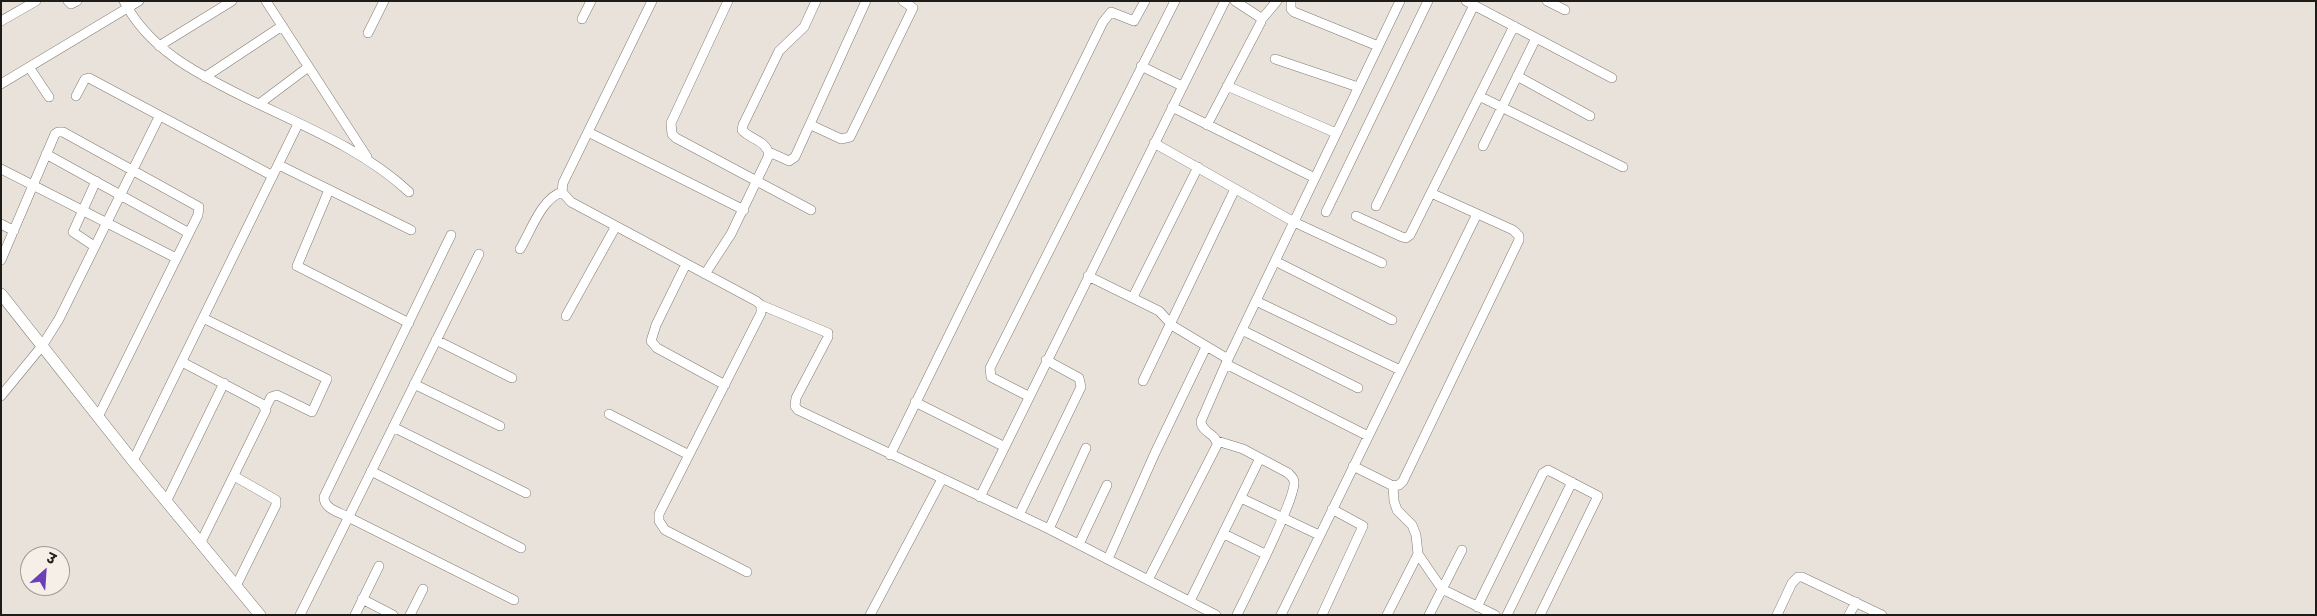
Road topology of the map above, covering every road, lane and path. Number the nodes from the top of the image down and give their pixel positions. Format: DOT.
graph roads {
  1 [pos="36,1"];
  2 [pos="68,1"];
  3 [pos="78,1"];
  4 [pos="139,1"];
  5 [pos="232,1"];
  6 [pos="266,1"];
  7 [pos="384,1"];
  8 [pos="592,1"];
  9 [pos="652,1"];
  10 [pos="728,1"];
  11 [pos="816,1"];
  12 [pos="866,1"];
  13 [pos="903,1"];
  14 [pos="1145,1"];
  15 [pos="1175,1"];
  16 [pos="1225,1"];
  17 [pos="1235,1"];
  18 [pos="1278,1"];
  19 [pos="1291,1"];
  20 [pos="1400,1"];
  21 [pos="1428,1"];
  22 [pos="1489,1"];
  23 [pos="1547,1"];
  24 [pos="1470,3"];
  25 [pos="125,4"];
  26 [pos="1565,10"];
  27 [pos="1484,11"];
  28 [pos="582,19"];
  29 [pos="1261,20"];
  30 [pos="1,21"];
  31 [pos="282,26"];
  32 [pos="1514,26"];
  33 [pos="368,33"];
  34 [pos="1536,38"];
  35 [pos="159,46"];
  36 [pos="1378,46"];
  37 [pos="1276,59"];
  38 [pos="1141,66"];
  39 [pos="29,67"];
  40 [pos="307,68"];
  41 [pos="1517,76"];
  42 [pos="205,77"];
  43 [pos="1612,78"];
  44 [pos="1,84"];
  45 [pos="1182,86"];
  46 [pos="1227,86"];
  47 [pos="1358,87"];
  48 [pos="76,96"];
  49 [pos="1479,96"];
  50 [pos="49,97"];
  51 [pos="259,104"];
  52 [pos="1172,107"];
  53 [pos="1502,108"];
  54 [pos="1590,116"];
  55 [pos="159,118"];
  56 [pos="298,124"];
  57 [pos="811,125"];
  58 [pos="1207,125"];
  59 [pos="588,132"];
  60 [pos="1336,133"];
  61 [pos="1154,144"];
  62 [pos="1483,146"];
  63 [pos="769,152"];
  64 [pos="46,154"];
  65 [pos="368,160"];
  66 [pos="279,165"];
  67 [pos="1198,167"];
  68 [pos="1623,167"];
  69 [pos="1,169"];
  70 [pos="133,170"];
  71 [pos="273,176"];
  72 [pos="1315,178"];
  73 [pos="96,181"];
  74 [pos="758,181"];
  75 [pos="33,185"];
  76 [pos="1236,189"];
  77 [pos="329,190"];
  78 [pos="409,192"];
  79 [pos="562,192"];
  80 [pos="1431,193"];
  81 [pos="120,194"];
  82 [pos="1376,206"];
  83 [pos="82,210"];
  84 [pos="744,210"];
  85 [pos="811,210"];
  86 [pos="1326,212"];
  87 [pos="1477,214"];
  88 [pos="1356,216"];
  89 [pos="106,222"];
  90 [pos="1294,222"];
  91 [pos="1,224"];
  92 [pos="616,226"];
  93 [pos="411,230"];
  94 [pos="14,231"];
  95 [pos="189,233"];
  96 [pos="451,235"];
  97 [pos="94,246"];
  98 [pos="520,249"];
  99 [pos="479,254"];
  100 [pos="176,258"];
  101 [pos="1,260"];
  102 [pos="1275,261"];
  103 [pos="1382,263"];
  104 [pos="686,264"];
  105 [pos="705,274"];
  106 [pos="1088,276"];
  107 [pos="1133,297"];
  108 [pos="3,301"];
  109 [pos="1256,301"];
  110 [pos="761,306"];
  111 [pos="566,316"];
  112 [pos="203,318"];
  113 [pos="1392,320"];
  114 [pos="409,323"];
  115 [pos="1170,323"];
  116 [pos="1242,330"];
  117 [pos="436,340"];
  118 [pos="42,346"];
  119 [pos="1206,347"];
  120 [pos="1046,360"];
  121 [pos="182,362"];
  122 [pos="1227,362"];
  123 [pos="1400,370"];
  124 [pos="512,378"];
  125 [pos="1142,381"];
  126 [pos="224,384"];
  127 [pos="414,384"];
  128 [pos="725,385"];
  129 [pos="1358,388"];
  130 [pos="1,396"];
  131 [pos="1028,396"];
  132 [pos="915,402"];
  133 [pos="266,407"];
  134 [pos="609,414"];
  135 [pos="98,417"];
  136 [pos="500,426"];
  137 [pos="393,427"];
  138 [pos="1368,436"];
  139 [pos="1218,441"];
  140 [pos="1004,446"];
  141 [pos="1086,448"];
  142 [pos="689,454"];
  143 [pos="890,455"];
  144 [pos="1260,458"];
  145 [pos="133,461"];
  146 [pos="1353,466"];
  147 [pos="371,472"];
  148 [pos="234,476"];
  149 [pos="942,479"];
  150 [pos="1572,482"];
  151 [pos="1107,485"];
  152 [pos="1394,486"];
  153 [pos="526,493"];
  154 [pos="980,496"];
  155 [pos="1241,498"];
  156 [pos="166,502"];
  157 [pos="1332,508"];
  158 [pos="1019,515"];
  159 [pos="348,517"];
  160 [pos="1282,517"];
  161 [pos="1049,528"];
  162 [pos="1224,534"];
  163 [pos="1320,535"];
  164 [pos="201,542"];
  165 [pos="1079,544"];
  166 [pos="521,548"];
  167 [pos="1462,550"];
  168 [pos="1265,554"];
  169 [pos="1418,554"];
  170 [pos="1108,559"];
  171 [pos="379,566"];
  172 [pos="747,572"];
  173 [pos="1148,580"];
  174 [pos="236,586"];
  175 [pos="423,589"];
  176 [pos="1442,589"];
  177 [pos="362,599"];
  178 [pos="514,600"];
  179 [pos="1190,601"];
  180 [pos="1856,602"];
  181 [pos="1478,607"];
  182 [pos="260,615"];
  183 [pos="300,615"];
  184 [pos="355,615"];
  185 [pos="393,615"];
  186 [pos="410,615"];
  187 [pos="870,615"];
  188 [pos="1216,615"];
  189 [pos="1237,615"];
  190 [pos="1281,615"];
  191 [pos="1322,615"];
  192 [pos="1387,615"];
  193 [pos="1429,615"];
  194 [pos="1495,615"];
  195 [pos="1506,615"];
  196 [pos="1540,615"];
  197 [pos="1777,615"];
  198 [pos="1850,615"];
  199 [pos="1882,615"];
  1 -- 30 [label="street"];
  2 -- 3 [label="street"];
  4 -- 25 [label="street"];
  5 -- 35 [label="street"];
  6 -- 31 [label="street"];
  7 -- 33 [label="street"];
  8 -- 28 [label="street"];
  9 -- 59 [label="street"];
  10 -- 74 [label="street"];
  11 -- 63 [label="street"];
  12 -- 57 [label="street"];
  13 -- 57 [label="street"];
  14 -- 132 [label="street"];
  15 -- 38 [label="street"];
  16 -- 45 [label="street"];
  17 -- 29 [label="street"];
  18 -- 29 [label="street"];
  19 -- 36 [label="street"];
  20 -- 36 [label="street"];
  21 -- 86 [label="street"];
  22 -- 27 [label="street"];
  23 -- 26 [label="street"];
  24 -- 27 [label="street"];
  24 -- 82 [label="street"];
  25 -- 35 [label="street"];
  25 -- 39 [label="street"];
  27 -- 32 [label="street"];
  29 -- 46 [label="street"];
  31 -- 40 [label="street"];
  31 -- 42 [label="street"];
  32 -- 34 [label="street"];
  32 -- 49 [label="street"];
  34 -- 41 [label="street"];
  34 -- 43 [label="street"];
  35 -- 42 [label="street"];
  36 -- 47 [label="street"];
  37 -- 47 [label="street"];
  38 -- 45 [label="street"];
  38 -- 131 [label="street"];
  39 -- 44 [label="street"];
  39 -- 50 [label="street"];
  40 -- 51 [label="street"];
  40 -- 65 [label="street"];
  41 -- 53 [label="street"];
  41 -- 54 [label="street"];
  42 -- 51 [label="street"];
  45 -- 52 [label="street"];
  46 -- 58 [label="street"];
  46 -- 60 [label="street"];
  47 -- 60 [label="street"];
  48 -- 55 [label="street"];
  49 -- 53 [label="street"];
  49 -- 80 [label="street"];
  51 -- 56 [label="street"];
  52 -- 58 [label="street"];
  52 -- 61 [label="street"];
  53 -- 62 [label="street"];
  53 -- 68 [label="street"];
  55 -- 70 [label="street"];
  55 -- 71 [label="street"];
  56 -- 65 [label="street"];
  56 -- 66 [label="street"];
  57 -- 63 [label="street"];
  58 -- 72 [label="street"];
  59 -- 79 [label="street"];
  59 -- 84 [label="street"];
  60 -- 72 [label="street"];
  61 -- 67 [label="street"];
  61 -- 106 [label="street"];
  63 -- 74 [label="street"];
  64 -- 70 [label="street"];
  64 -- 73 [label="street"];
  64 -- 75 [label="street"];
  65 -- 78 [label="street"];
  66 -- 71 [label="street"];
  66 -- 77 [label="street"];
  67 -- 76 [label="street"];
  67 -- 107 [label="street"];
  69 -- 75 [label="street"];
  70 -- 81 [label="street"];
  70 -- 95 [label="street"];
  71 -- 112 [label="street"];
  72 -- 90 [label="street"];
  73 -- 81 [label="street"];
  73 -- 83 [label="street"];
  74 -- 84 [label="street"];
  74 -- 85 [label="street"];
  75 -- 83 [label="street"];
  75 -- 94 [label="street"];
  76 -- 90 [label="street"];
  76 -- 115 [label="street"];
  77 -- 93 [label="street"];
  77 -- 114 [label="street"];
  79 -- 92 [label="street"];
  79 -- 98 [label="street"];
  80 -- 87 [label="street"];
  80 -- 88 [label="street"];
  81 -- 89 [label="street"];
  81 -- 95 [label="street"];
  83 -- 89 [label="street"];
  83 -- 97 [label="street"];
  84 -- 105 [label="street"];
  87 -- 123 [label="street"];
  87 -- 152 [label="street"];
  89 -- 97 [label="street"];
  89 -- 100 [label="street"];
  90 -- 102 [label="street"];
  90 -- 103 [label="street"];
  91 -- 94 [label="street"];
  92 -- 104 [label="street"];
  92 -- 111 [label="street"];
  94 -- 101 [label="street"];
  95 -- 100 [label="street"];
  96 -- 114 [label="street"];
  97 -- 118 [label="street"];
  99 -- 117 [label="street"];
  100 -- 135 [label="street"];
  102 -- 109 [label="street"];
  102 -- 113 [label="street"];
  104 -- 105 [label="street"];
  104 -- 128 [label="street"];
  105 -- 110 [label="street"];
  106 -- 107 [label="street"];
  106 -- 120 [label="street"];
  107 -- 115 [label="street"];
  108 -- 118 [label="street"];
  109 -- 116 [label="street"];
  109 -- 123 [label="street"];
  110 -- 128 [label="street"];
  110 -- 143 [label="street"];
  112 -- 121 [label="street"];
  112 -- 133 [label="street"];
  114 -- 159 [label="street"];
  115 -- 119 [label="street"];
  115 -- 125 [label="street"];
  116 -- 122 [label="street"];
  116 -- 129 [label="street"];
  117 -- 124 [label="street"];
  117 -- 127 [label="street"];
  118 -- 130 [label="street"];
  118 -- 135 [label="street"];
  119 -- 122 [label="street"];
  119 -- 170 [label="street"];
  120 -- 131 [label="street"];
  120 -- 158 [label="street"];
  121 -- 126 [label="street"];
  121 -- 145 [label="street"];
  122 -- 138 [label="street"];
  122 -- 139 [label="street"];
  123 -- 138 [label="street"];
  126 -- 133 [label="street"];
  126 -- 156 [label="street"];
  127 -- 136 [label="street"];
  127 -- 137 [label="street"];
  128 -- 142 [label="street"];
  131 -- 140 [label="street"];
  132 -- 140 [label="street"];
  132 -- 143 [label="street"];
  133 -- 148 [label="street"];
  134 -- 142 [label="street"];
  135 -- 145 [label="street"];
  137 -- 147 [label="street"];
  137 -- 153 [label="street"];
  138 -- 146 [label="street"];
  139 -- 144 [label="street"];
  139 -- 173 [label="street"];
  140 -- 154 [label="street"];
  141 -- 161 [label="street"];
  142 -- 172 [label="street"];
  143 -- 149 [label="street"];
  144 -- 155 [label="street"];
  144 -- 160 [label="street"];
  145 -- 156 [label="street"];
  146 -- 152 [label="street"];
  146 -- 157 [label="street"];
  147 -- 159 [label="street"];
  147 -- 166 [label="street"];
  148 -- 164 [label="street"];
  148 -- 174 [label="street"];
  149 -- 154 [label="street"];
  149 -- 187 [label="street"];
  150 -- 181 [label="street"];
  150 -- 195 [label="street"];
  150 -- 196 [label="street"];
  151 -- 165 [label="street"];
  152 -- 169 [label="street"];
  154 -- 158 [label="street"];
  155 -- 160 [label="street"];
  155 -- 162 [label="street"];
  156 -- 164 [label="street"];
  157 -- 163 [label="street"];
  157 -- 191 [label="street"];
  158 -- 161 [label="street"];
  159 -- 178 [label="street"];
  159 -- 183 [label="street"];
  160 -- 163 [label="street"];
  160 -- 168 [label="street"];
  161 -- 165 [label="street"];
  162 -- 168 [label="street"];
  162 -- 179 [label="street"];
  163 -- 190 [label="street"];
  164 -- 174 [label="street"];
  165 -- 170 [label="street"];
  167 -- 176 [label="street"];
  168 -- 189 [label="street"];
  169 -- 176 [label="street"];
  169 -- 192 [label="street"];
  170 -- 173 [label="street"];
  171 -- 177 [label="street"];
  173 -- 179 [label="street"];
  174 -- 182 [label="street"];
  175 -- 186 [label="street"];
  176 -- 181 [label="street"];
  176 -- 193 [label="street"];
  177 -- 184 [label="street"];
  177 -- 185 [label="street"];
  179 -- 188 [label="street"];
  180 -- 197 [label="street"];
  180 -- 198 [label="street"];
  180 -- 199 [label="street"];
  181 -- 194 [label="street"];
}
